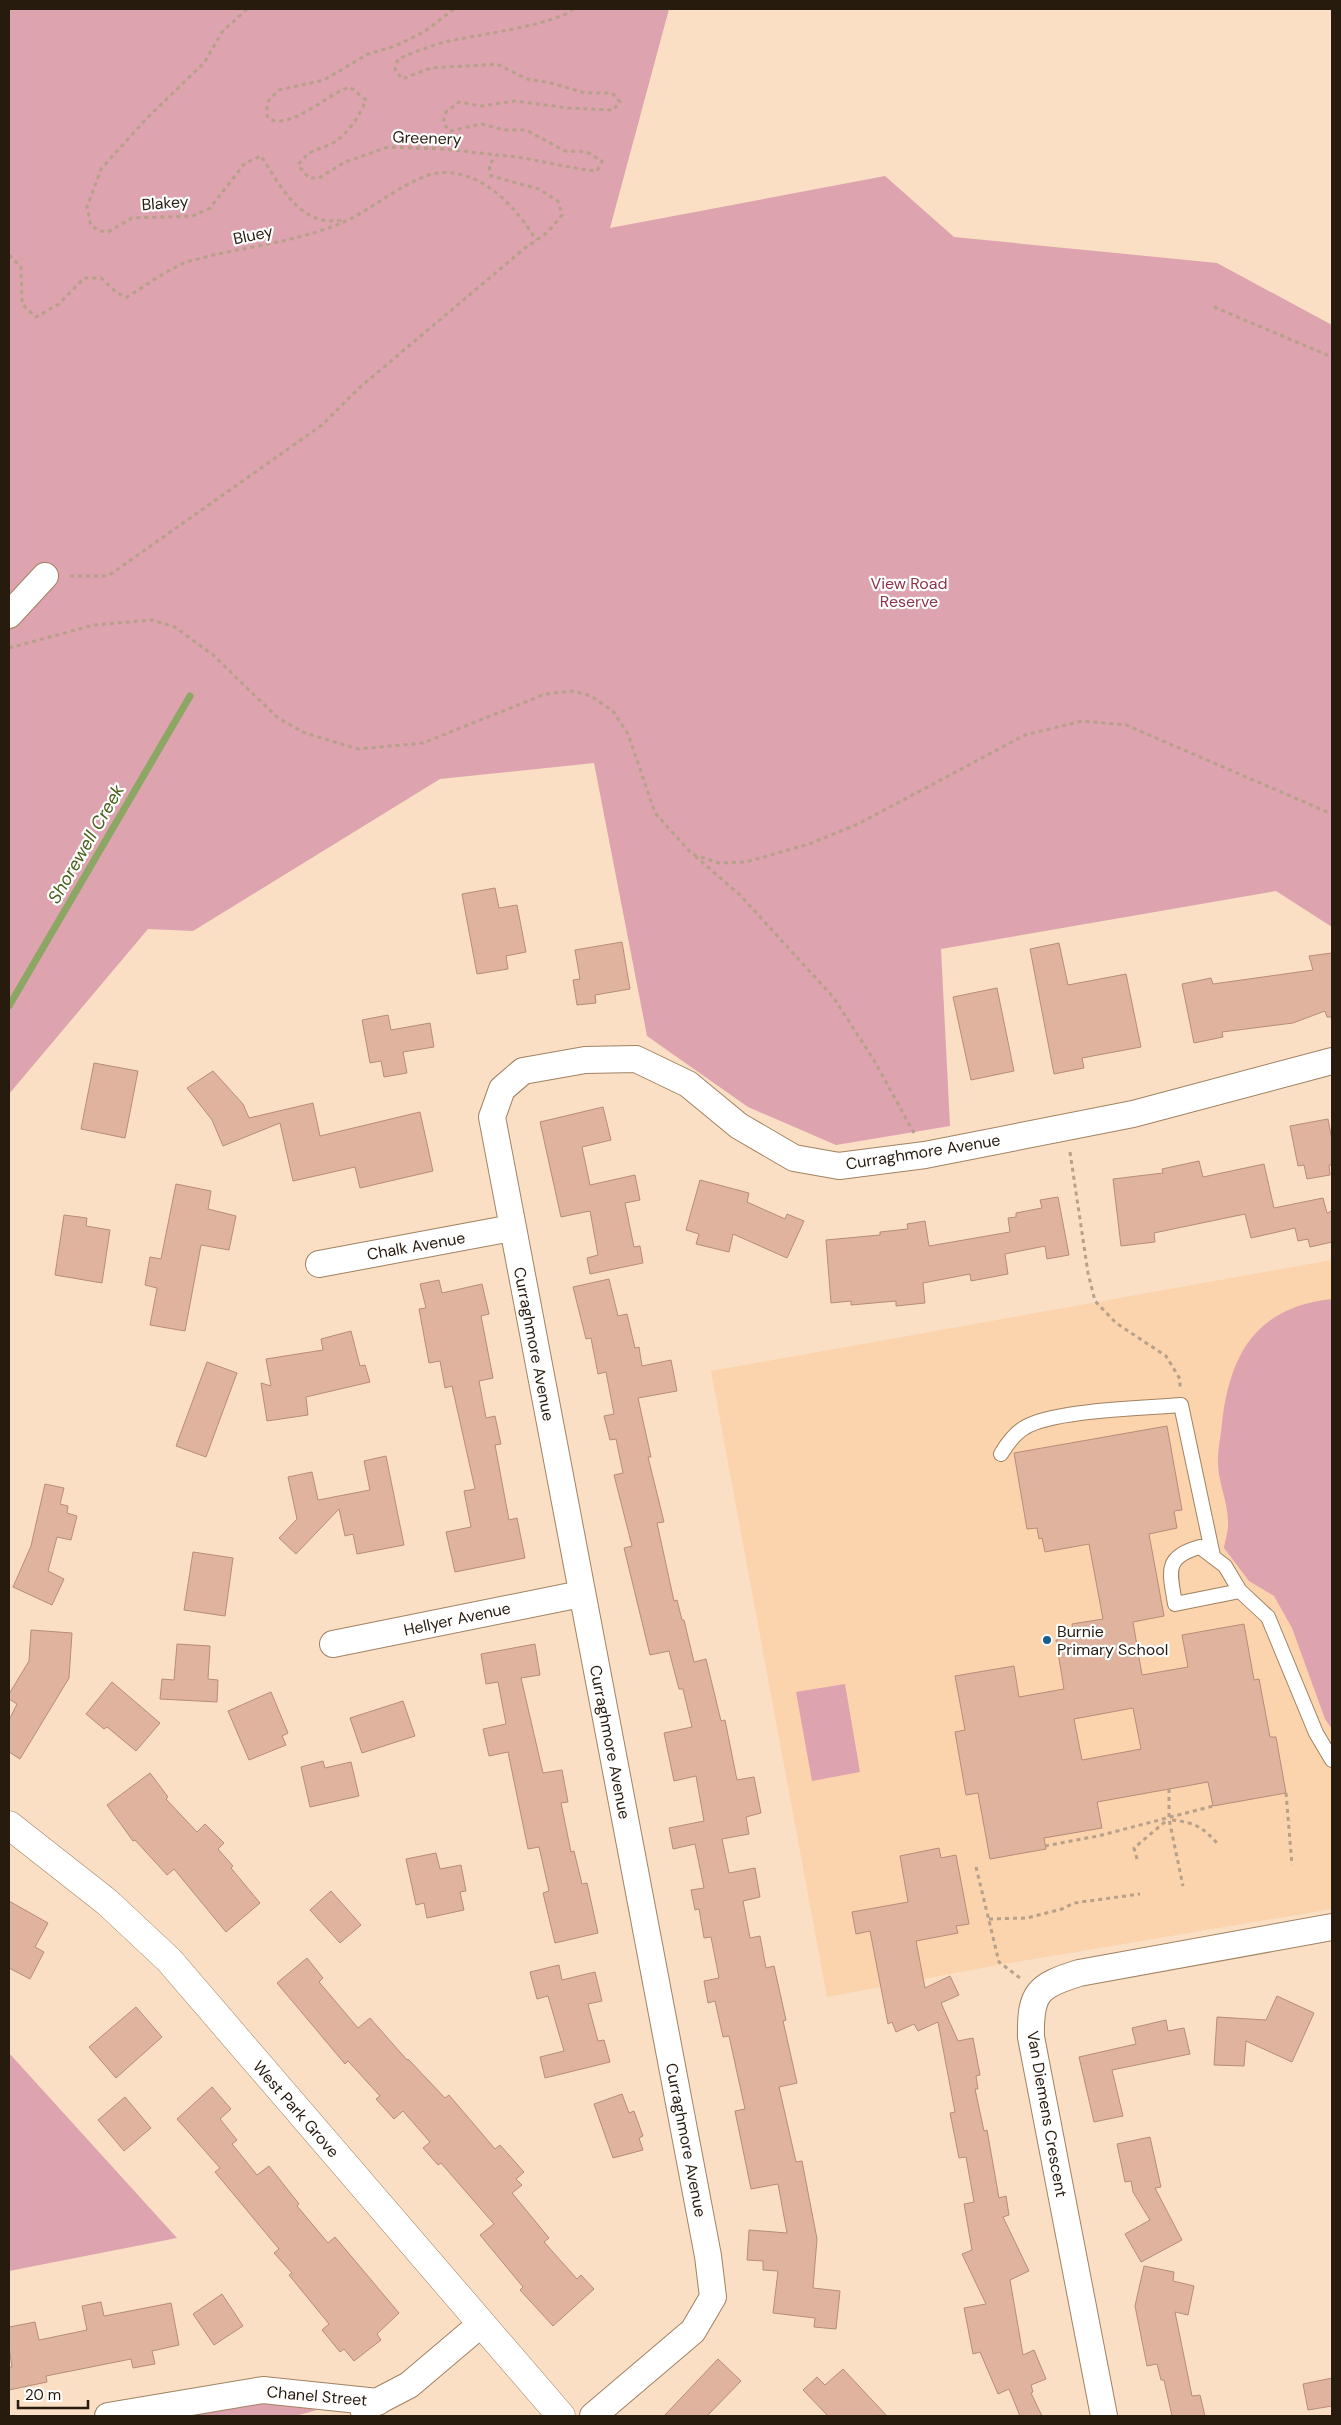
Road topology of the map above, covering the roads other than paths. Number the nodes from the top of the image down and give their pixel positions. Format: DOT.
graph roads {
  1 [pos="46,576"];
  2 [pos="9,615"];
  3 [pos="1332,1061"];
  4 [pos="512,1228"];
  5 [pos="319,1264"];
  6 [pos="1001,1454"];
  7 [pos="1213,1556"];
  8 [pos="1240,1591"];
  9 [pos="582,1594"];
  10 [pos="333,1644"];
  11 [pos="1332,1760"];
  12 [pos="9,1825"];
  13 [pos="1332,1927"];
  14 [pos="481,2324"];
  15 [pos="378,2402"];
  16 [pos="108,2416"];
  17 [pos="346,2416"];
  18 [pos="562,2416"];
  19 [pos="593,2416"];
  20 [pos="1104,2416"];
  1 -- 2 [label="street"];
  3 -- 4 [label="street, Curraghmore Avenue"];
  4 -- 5 [label="street, Chalk Avenue"];
  4 -- 9 [label="street, Curraghmore Avenue"];
  6 -- 7 [label="lane"];
  7 -- 8 [label="lane"];
  7 -- 8 [label="lane"];
  8 -- 11 [label="lane"];
  9 -- 10 [label="street, Hellyer Avenue"];
  9 -- 19 [label="street, Curraghmore Avenue"];
  12 -- 14 [label="main road, West Park Grove"];
  13 -- 20 [label="street, Van Diemens Crescent"];
  14 -- 15 [label="street, Chanel Street"];
  14 -- 18 [label="main road, West Park Grove"];
  15 -- 16 [label="street, Chanel Street"];
  15 -- 17 [label="street, Chanel Street"];
}
